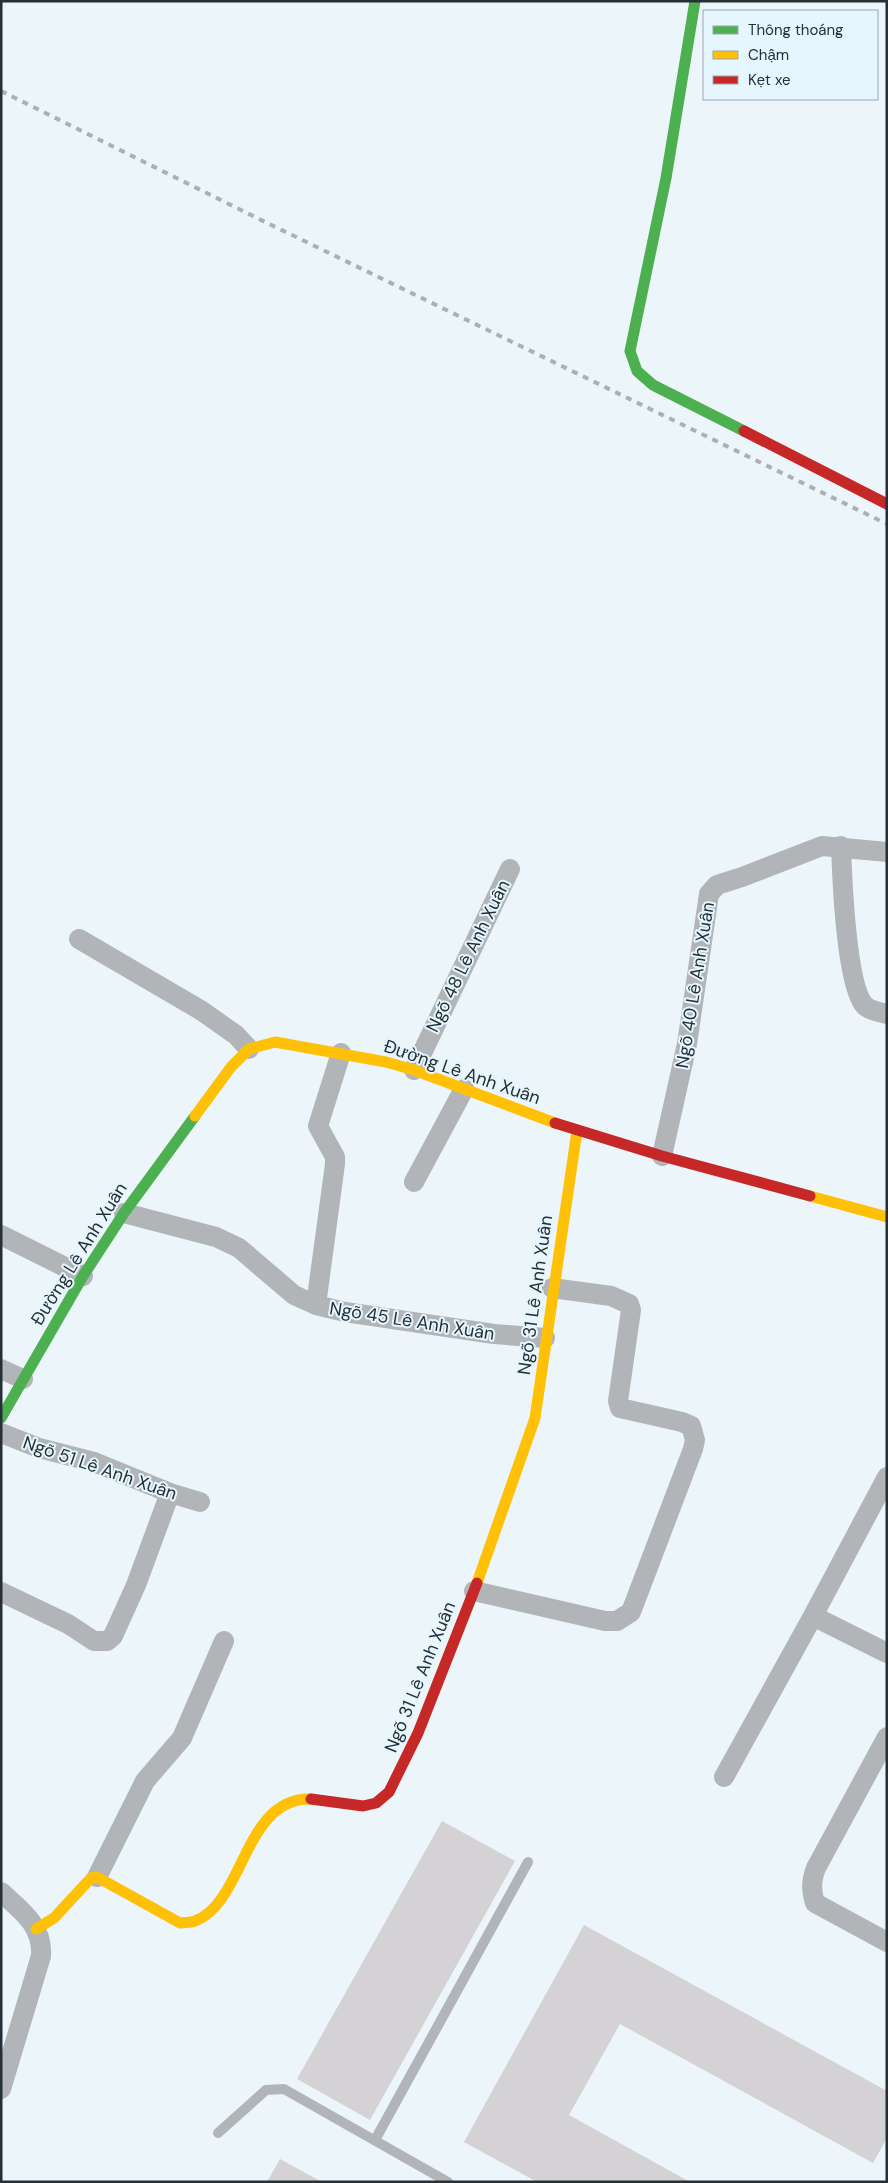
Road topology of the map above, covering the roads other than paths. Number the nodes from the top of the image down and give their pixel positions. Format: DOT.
graph roads {
  1 [pos="695,1"];
  2 [pos="887,504"];
  3 [pos="841,846"];
  4 [pos="887,852"];
  5 [pos="510,869"];
  6 [pos="79,939"];
  7 [pos="887,1014"];
  8 [pos="249,1049"];
  9 [pos="341,1054"];
  10 [pos="414,1070"];
  11 [pos="464,1089"];
  12 [pos="576,1131"];
  13 [pos="662,1156"];
  14 [pos="414,1182"];
  15 [pos="124,1213"];
  16 [pos="887,1217"];
  17 [pos="1,1235"];
  18 [pos="83,1276"];
  19 [pos="552,1288"];
  20 [pos="316,1305"];
  21 [pos="545,1338"];
  22 [pos="1,1368"];
  23 [pos="23,1379"];
  24 [pos="1,1418"];
  25 [pos="1,1433"];
  26 [pos="887,1477"];
  27 [pos="170,1493"];
  28 [pos="200,1502"];
  29 [pos="474,1591"];
  30 [pos="1,1592"];
  31 [pos="813,1616"];
  32 [pos="224,1641"];
  33 [pos="887,1653"];
  34 [pos="887,1737"];
  35 [pos="724,1777"];
  36 [pos="528,1862"];
  37 [pos="97,1877"];
  38 [pos="1,1892"];
  39 [pos="36,1929"];
  40 [pos="887,1942"];
  41 [pos="1,2089"];
  42 [pos="218,2133"];
  43 [pos="375,2140"];
  44 [pos="448,2182"];
  1 -- 2 [label="street"];
  3 -- 4 [label="street, Ngõ 40 Lê Anh Xuân"];
  3 -- 7 [label="street"];
  3 -- 13 [label="street, Ngõ 40 Lê Anh Xuân"];
  5 -- 10 [label="street, Ngõ 48 Lê Anh Xuân"];
  6 -- 8 [label="street"];
  8 -- 9 [label="street, Đường Lê Anh Xuân"];
  8 -- 15 [label="street, Đường Lê Anh Xuân"];
  9 -- 10 [label="street, Đường Lê Anh Xuân"];
  9 -- 20 [label="street"];
  10 -- 11 [label="street, Đường Lê Anh Xuân"];
  11 -- 12 [label="street, Đường Lê Anh Xuân"];
  11 -- 14 [label="street"];
  12 -- 13 [label="street, Đường Lê Anh Xuân"];
  12 -- 19 [label="street, Ngõ 31 Lê Anh Xuân"];
  13 -- 16 [label="street, Đường Lê Anh Xuân"];
  15 -- 18 [label="street, Đường Lê Anh Xuân"];
  15 -- 20 [label="street, Ngõ 45 Lê Anh Xuân"];
  17 -- 18 [label="street"];
  18 -- 23 [label="street, Đường Lê Anh Xuân"];
  19 -- 21 [label="street, Ngõ 31 Lê Anh Xuân"];
  19 -- 29 [label="street"];
  20 -- 21 [label="street, Ngõ 45 Lê Anh Xuân"];
  21 -- 29 [label="street, Ngõ 31 Lê Anh Xuân"];
  22 -- 23 [label="street"];
  23 -- 24 [label="street, Đường Lê Anh Xuân"];
  25 -- 27 [label="street, Ngõ 51 Lê Anh Xuân"];
  26 -- 31 [label="street"];
  27 -- 28 [label="street, Ngõ 51 Lê Anh Xuân"];
  27 -- 30 [label="street"];
  29 -- 37 [label="street, Ngõ 31 Lê Anh Xuân"];
  31 -- 33 [label="street"];
  31 -- 35 [label="street"];
  32 -- 37 [label="street"];
  34 -- 40 [label="street"];
  36 -- 43 [label="lane"];
  37 -- 39 [label="street"];
  38 -- 39 [label="street"];
  39 -- 41 [label="street"];
  42 -- 43 [label="lane"];
  43 -- 44 [label="lane"];
}
